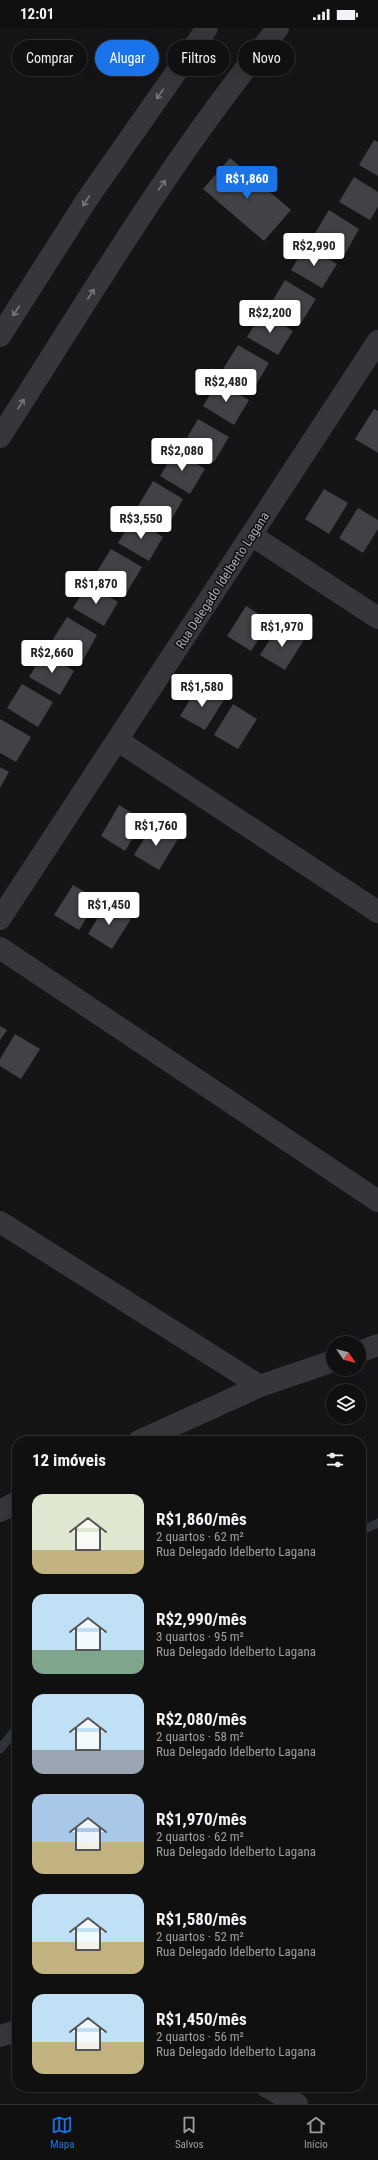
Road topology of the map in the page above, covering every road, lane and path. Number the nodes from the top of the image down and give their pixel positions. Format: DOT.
graph roads {
  1 [pos="207,28"];
  2 [pos="278,28"];
  3 [pos="0,336"];
  4 [pos="375,350"];
  5 [pos="0,437"];
  6 [pos="251,535"];
  7 [pos="378,618"];
  8 [pos="117,740"];
  9 [pos="378,912"];
  10 [pos="0,919"];
  11 [pos="0,948"];
  12 [pos="378,1202"];
  13 [pos="0,1222"];
  14 [pos="378,1345"];
  15 [pos="366,1349"];
  16 [pos="326,1363"];
  17 [pos="260,1386"];
  18 [pos="150,1436"];
  19 [pos="12,1505"];
  20 [pos="0,1511"];
  21 [pos="12,2032"];
  22 [pos="0,2036"];
  23 [pos="276,2092"];
  24 [pos="297,2104"];
  1 -- 3 [label="street, one-way"];
  5 -- 2 [label="street, one-way"];
  4 -- 6 [label="street, Rua Delegado Idelberto Lagana"];
  6 -- 7 [label="street"];
  6 -- 8 [label="street, Rua Delegado Idelberto Lagana"];
  8 -- 9 [label="street"];
  8 -- 10 [label="street, Rua Delegado Idelberto Lagana"];
  11 -- 12 [label="street"];
  13 -- 17 [label="street"];
  14 -- 15 [label="street"];
  16 -- 17 [label="street"];
  17 -- 18 [label="street"];
  19 -- 20 [label="street"];
  21 -- 22 [label="street"];
  23 -- 24 [label="street"];
}
